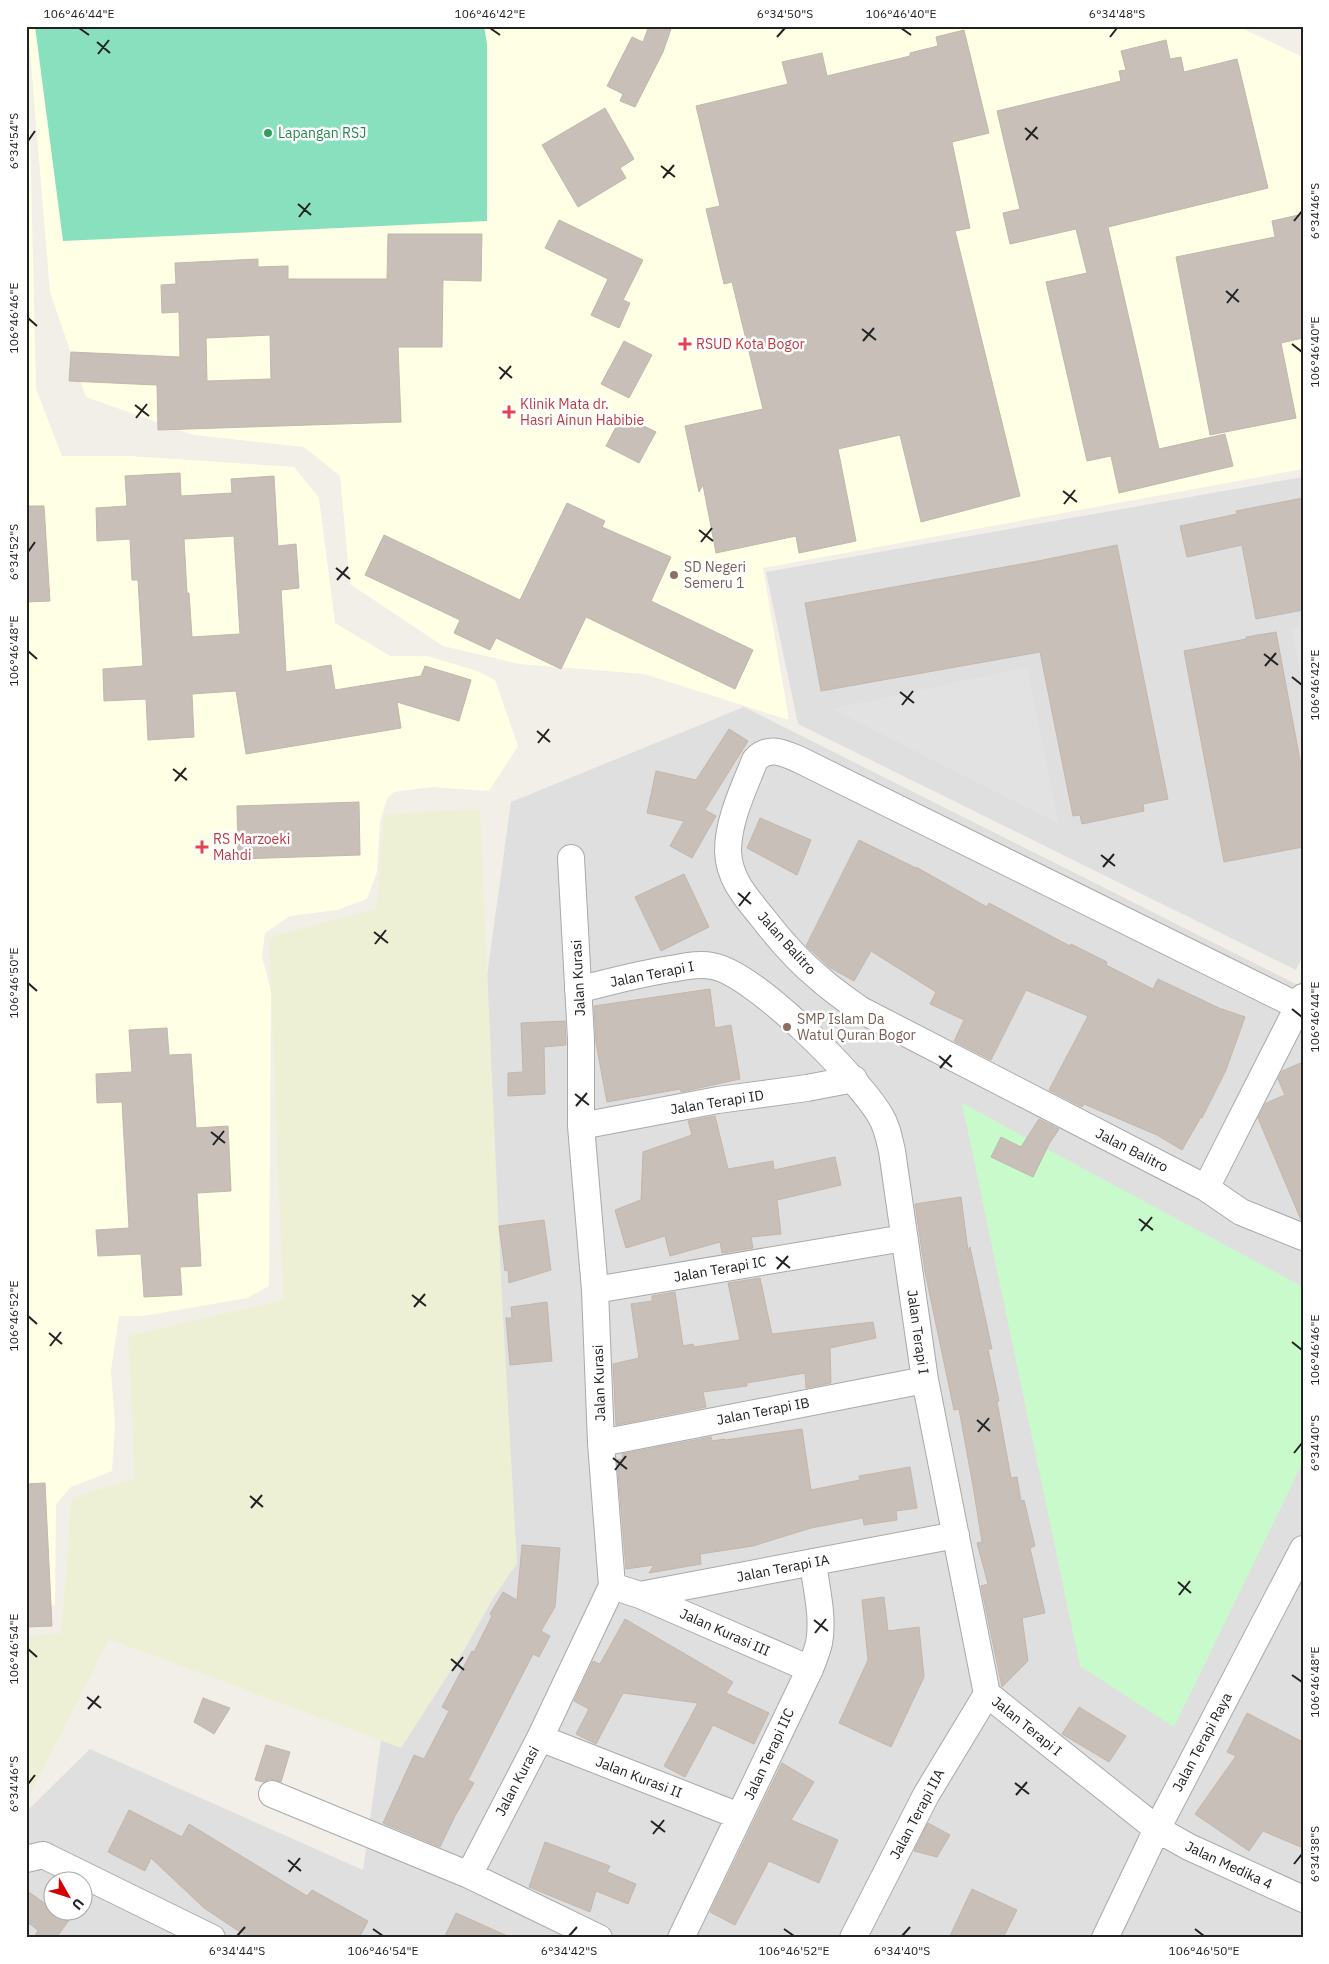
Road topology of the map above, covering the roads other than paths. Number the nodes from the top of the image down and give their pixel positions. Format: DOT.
graph roads {
  1 [pos="571,858"];
  2 [pos="578,990"];
  3 [pos="1300,1001"];
  4 [pos="854,1080"];
  5 [pos="581,1126"];
  6 [pos="1206,1188"];
  7 [pos="1303,1237"];
  8 [pos="904,1238"];
  9 [pos="595,1290"];
  10 [pos="925,1380"];
  11 [pos="601,1443"];
  12 [pos="956,1535"];
  13 [pos="1303,1549"];
  14 [pos="812,1562"];
  15 [pos="612,1586"];
  16 [pos="640,1595"];
  17 [pos="810,1669"];
  18 [pos="987,1694"];
  19 [pos="540,1738"];
  20 [pos="272,1794"];
  21 [pos="739,1816"];
  22 [pos="1157,1829"];
  23 [pos="26,1859"];
  24 [pos="469,1875"];
  25 [pos="1303,1899"];
  26 [pos="212,1938"];
  27 [pos="599,1938"];
  28 [pos="681,1938"];
  29 [pos="853,1938"];
  30 [pos="1105,1938"];
  1 -- 2 [label="street, Jalan Kurasi"];
  2 -- 4 [label="street, Jalan Terapi I"];
  2 -- 5 [label="street, Jalan Kurasi"];
  3 -- 6 [label="street, Jalan Balitro"];
  3 -- 6 [label="street, Jalan Balitro"];
  4 -- 5 [label="street, Jalan Terapi ID"];
  4 -- 8 [label="street, Jalan Terapi I"];
  5 -- 9 [label="street, Jalan Kurasi"];
  6 -- 7 [label="street"];
  8 -- 9 [label="street, Jalan Terapi IC"];
  8 -- 10 [label="street, Jalan Terapi I"];
  9 -- 11 [label="street, Jalan Kurasi"];
  10 -- 11 [label="street, Jalan Terapi IB"];
  10 -- 12 [label="street, Jalan Terapi I"];
  11 -- 15 [label="street, Jalan Kurasi"];
  12 -- 14 [label="street, Jalan Terapi IA"];
  12 -- 18 [label="street, Jalan Terapi I"];
  13 -- 22 [label="street, Jalan Terapi Raya"];
  14 -- 16 [label="street, Jalan Terapi IA"];
  14 -- 17 [label="street, Jalan Terapi IIC"];
  15 -- 16 [label="street, Jalan Terapi IA"];
  15 -- 19 [label="street, Jalan Kurasi"];
  16 -- 17 [label="street, Jalan Kurasi III"];
  17 -- 21 [label="street, Jalan Terapi IIC"];
  18 -- 22 [label="street, Jalan Terapi I"];
  18 -- 29 [label="street, Jalan Terapi IIA"];
  19 -- 21 [label="street, Jalan Kurasi II"];
  19 -- 24 [label="street, Jalan Kurasi"];
  20 -- 24 [label="street"];
  21 -- 28 [label="street, Jalan Terapi IIC"];
  22 -- 25 [label="street, Jalan Medika 4"];
  22 -- 30 [label="street, Jalan Terapi Raya"];
  23 -- 26 [label="street"];
  24 -- 27 [label="street"];
}
